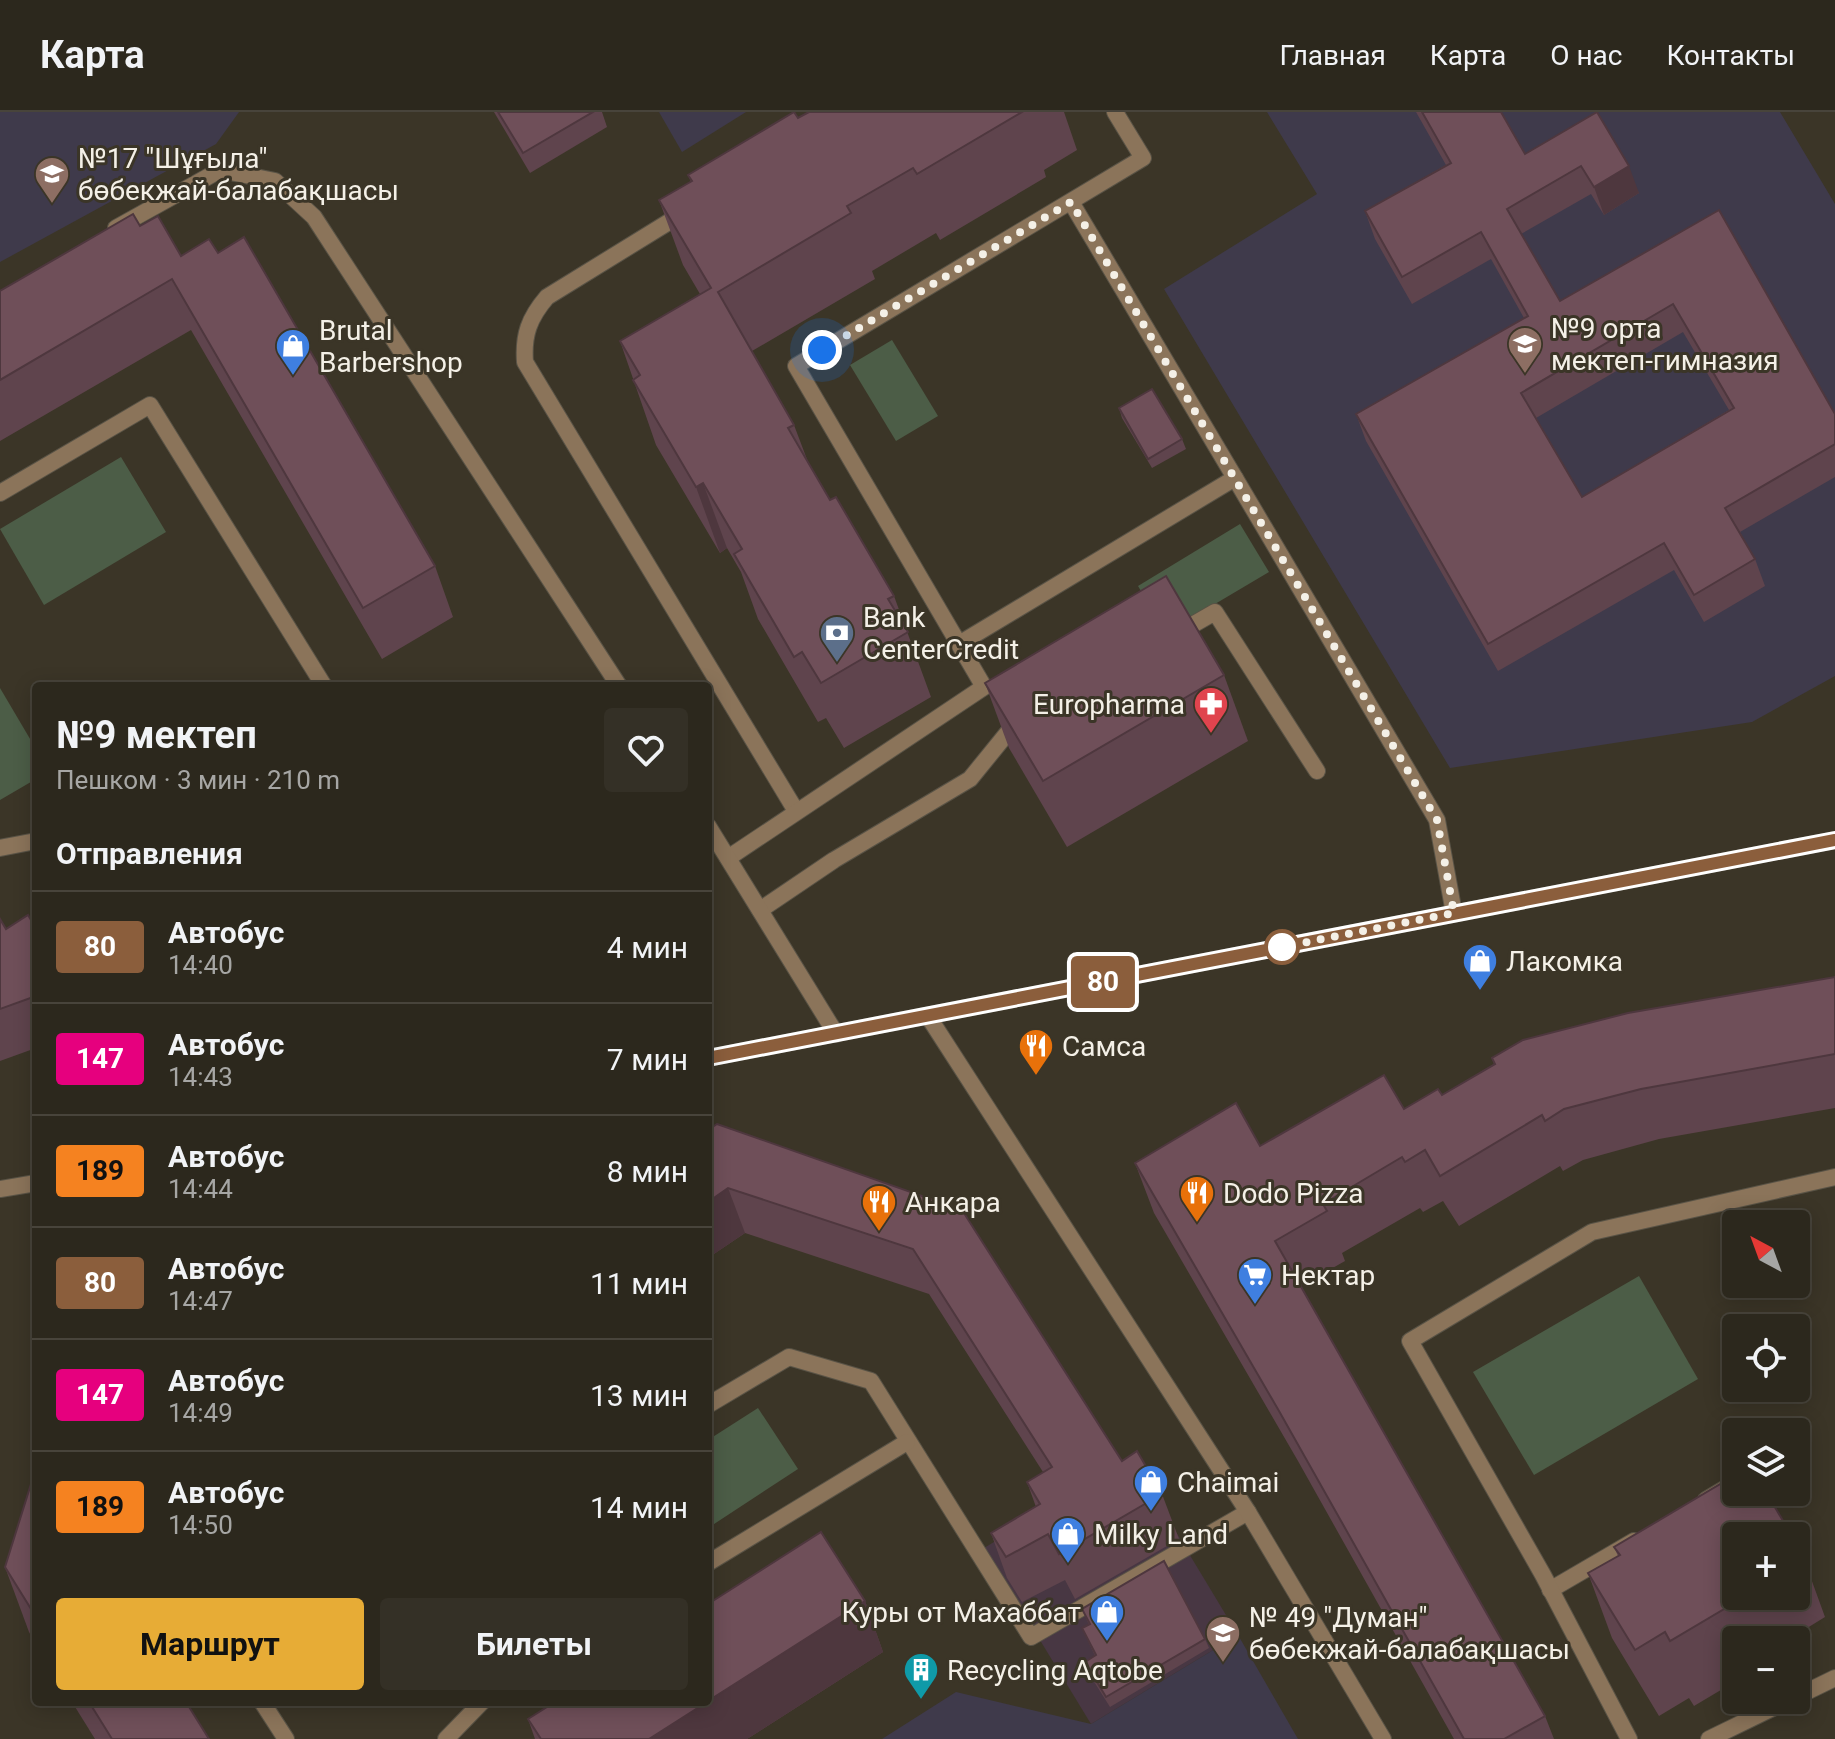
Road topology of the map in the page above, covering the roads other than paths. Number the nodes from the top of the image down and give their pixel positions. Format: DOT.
graph roads {
  1 [pos="1115,112"];
  2 [pos="703,200"];
  3 [pos="1071,202"];
  4 [pos="96,240"];
  5 [pos="1235,478"];
  6 [pos="0,493"];
  7 [pos="959,644"];
  8 [pos="1160,644"];
  9 [pos="322,682"];
  10 [pos="616,682"];
  11 [pos="1036,715"];
  12 [pos="1317,771"];
  13 [pos="796,811"];
  14 [pos="712,832"];
  15 [pos="1835,840"];
  16 [pos="32,842"];
  17 [pos="0,848"];
  18 [pos="728,858"];
  19 [pos="760,910"];
  20 [pos="1454,913"];
  21 [pos="928,1016"];
  22 [pos="836,1034"];
  23 [pos="712,1057"];
  24 [pos="1835,1177"];
  25 [pos="32,1184"];
  26 [pos="0,1189"];
  27 [pos="712,1403"];
  28 [pos="907,1442"];
  29 [pos="1722,1490"];
  30 [pos="1696,1505"];
  31 [pos="1248,1512"];
  32 [pos="1643,1536"];
  33 [pos="712,1561"];
  34 [pos="1550,1590"];
  35 [pos="1835,1678"];
  36 [pos="1810,1690"];
  37 [pos="265,1706"];
  38 [pos="478,1706"];
  39 [pos="1760,1714"];
  40 [pos="286,1739"];
  41 [pos="446,1739"];
  42 [pos="1383,1739"];
  43 [pos="1629,1739"];
  44 [pos="1709,1739"];
  1 -- 3 [label="street"];
  2 -- 13 [label="street"];
  3 -- 5 [label="street"];
  3 -- 7 [label="street"];
  4 -- 10 [label="street"];
  5 -- 7 [label="street"];
  5 -- 20 [label="street"];
  6 -- 9 [label="street"];
  7 -- 13 [label="street"];
  8 -- 12 [label="street"];
  11 -- 19 [label="street"];
  13 -- 18 [label="street"];
  14 -- 18 [label="street"];
  15 -- 20 [label="street"];
  16 -- 17 [label="street"];
  18 -- 19 [label="street"];
  19 -- 22 [label="street"];
  20 -- 21 [label="street"];
  21 -- 22 [label="street"];
  21 -- 31 [label="street"];
  22 -- 23 [label="street"];
  24 -- 34 [label="street"];
  25 -- 26 [label="street"];
  27 -- 28 [label="street"];
  28 -- 31 [label="street"];
  28 -- 33 [label="street"];
  29 -- 30 [label="street"];
  31 -- 42 [label="street"];
  32 -- 34 [label="street"];
  34 -- 43 [label="street"];
  35 -- 36 [label="street"];
  37 -- 40 [label="street"];
  38 -- 41 [label="street"];
  39 -- 44 [label="street"];
}
